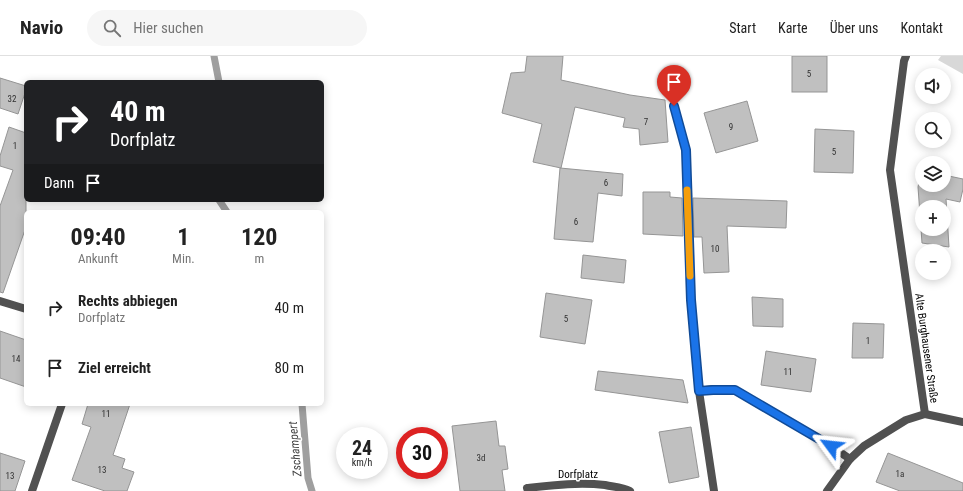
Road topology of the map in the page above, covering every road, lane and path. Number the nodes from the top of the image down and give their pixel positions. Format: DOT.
graph roads {
  1 [pos="906,56"];
  2 [pos="674,106"];
  3 [pos="0,300"];
  4 [pos="24,308"];
  5 [pos="699,391"];
  6 [pos="61,406"];
  7 [pos="925,414"];
  8 [pos="963,422"];
  9 [pos="850,459"];
  10 [pos="32,491"];
  11 [pos="528,491"];
  12 [pos="630,491"];
  13 [pos="714,491"];
  14 [pos="827,491"];
  1 -- 7 [label="street, Alte Burghausener Straße"];
  2 -- 5 [label="street"];
  3 -- 4 [label="street"];
  5 -- 9 [label="street"];
  5 -- 13 [label="street"];
  6 -- 10 [label="street"];
  7 -- 8 [label="street, Alte Burghausener Straße"];
  7 -- 9 [label="street"];
  9 -- 14 [label="street"];
  11 -- 12 [label="street, Dorfplatz"];
}
